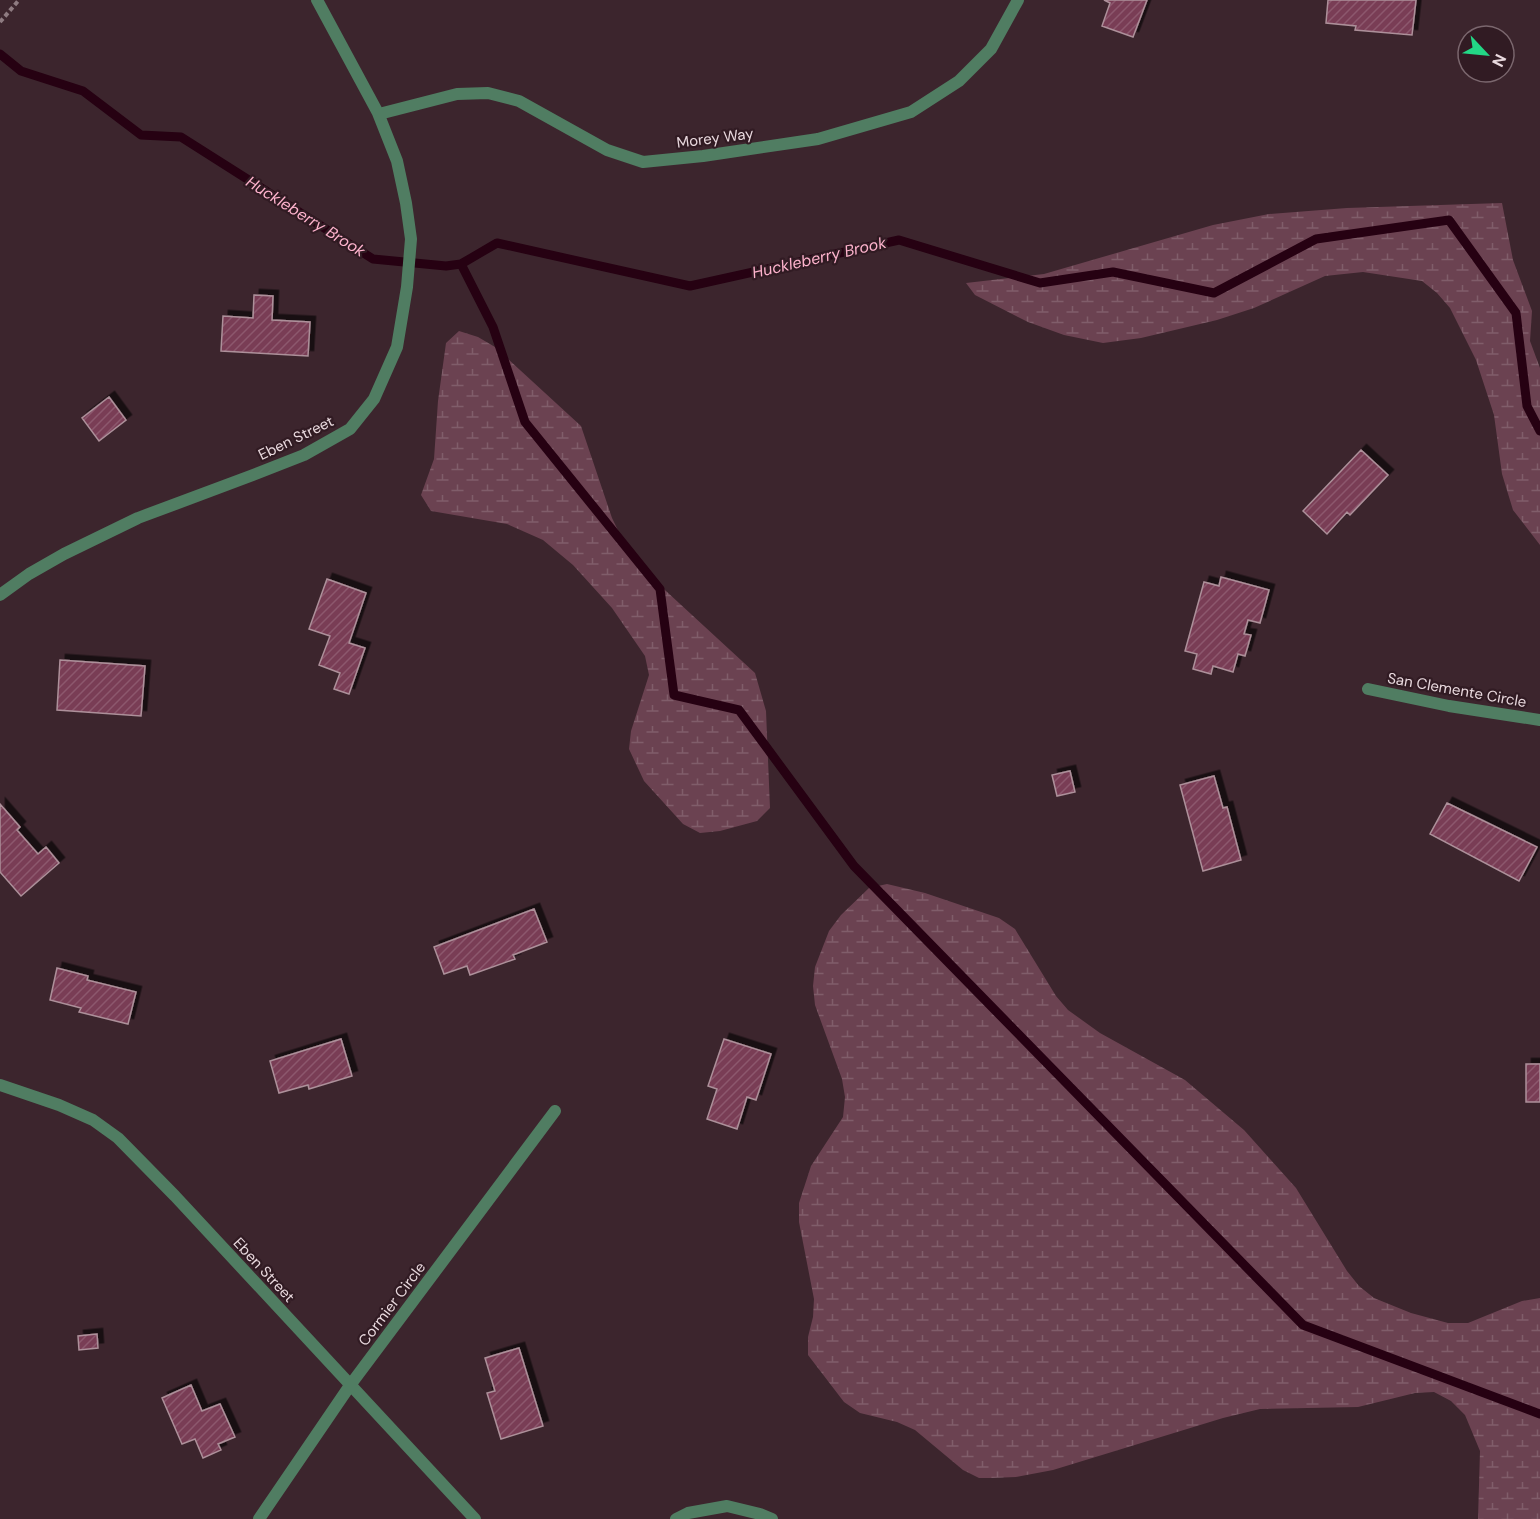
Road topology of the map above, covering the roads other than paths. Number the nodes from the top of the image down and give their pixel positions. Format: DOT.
graph roads {
  1 [pos="317,0"];
  2 [pos="1018,0"];
  3 [pos="379,114"];
  4 [pos="0,595"];
  5 [pos="1368,689"];
  6 [pos="1540,720"];
  7 [pos="0,1085"];
  8 [pos="555,1111"];
  9 [pos="351,1384"];
  10 [pos="259,1519"];
  11 [pos="475,1519"];
  12 [pos="676,1519"];
  13 [pos="772,1519"];
  1 -- 3 [label="street, Eben Street"];
  2 -- 3 [label="street, Morey Way"];
  3 -- 4 [label="street, Eben Street"];
  5 -- 6 [label="street, San Clemente Circle"];
  7 -- 9 [label="street, Eben Street"];
  8 -- 9 [label="street, Cormier Circle"];
  9 -- 10 [label="street, Cormier Circle"];
  9 -- 11 [label="street, Eben Street"];
  12 -- 13 [label="street"];
}
